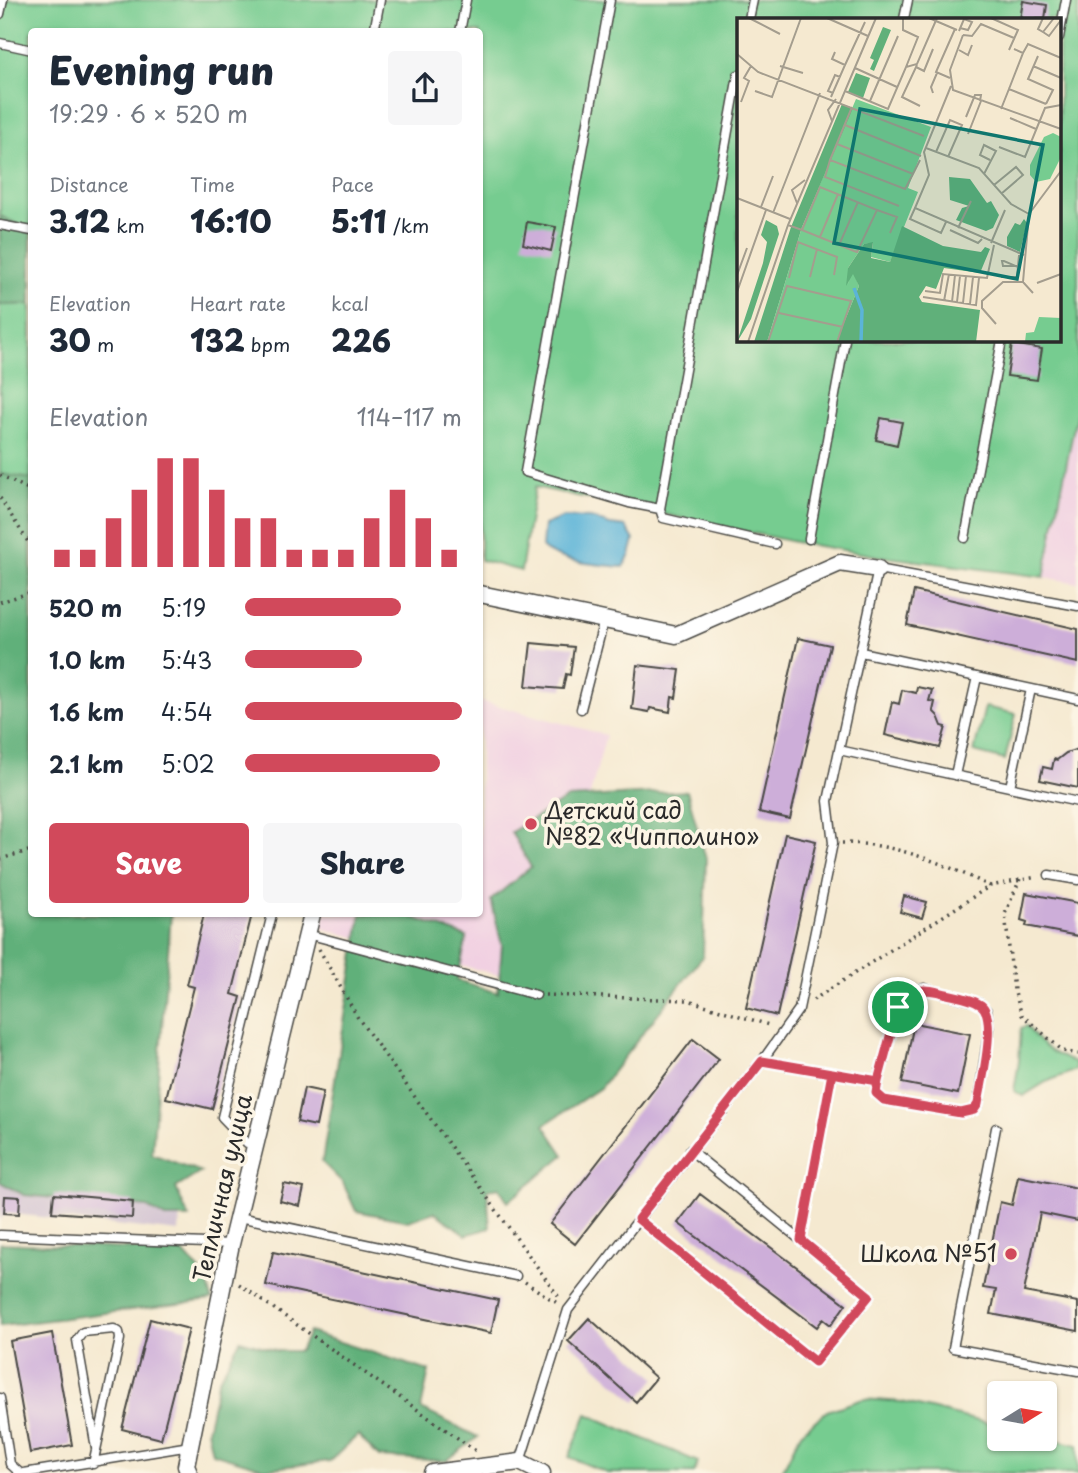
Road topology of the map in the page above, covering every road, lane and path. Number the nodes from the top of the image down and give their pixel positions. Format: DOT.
graph roads {
  1 [pos="3,0"];
  2 [pos="380,0"];
  3 [pos="466,0"];
  4 [pos="610,0"];
  5 [pos="752,0"];
  6 [pos="908,0"];
  7 [pos="1066,0"];
  8 [pos="0,13"];
  9 [pos="749,18"];
  10 [pos="904,18"];
  11 [pos="375,28"];
  12 [pos="461,28"];
  13 [pos="1060,32"];
  14 [pos="0,43"];
  15 [pos="28,49"];
  16 [pos="737,81"];
  17 [pos="0,225"];
  18 [pos="28,230"];
  19 [pos="845,341"];
  20 [pos="1002,341"];
  21 [pos="0,475"];
  22 [pos="28,489"];
  23 [pos="0,498"];
  24 [pos="660,509"];
  25 [pos="964,538"];
  26 [pos="809,539"];
  27 [pos="28,542"];
  28 [pos="775,544"];
  29 [pos="878,569"];
  30 [pos="28,593"];
  31 [pos="483,595"];
  32 [pos="0,602"];
  33 [pos="1078,606"];
  34 [pos="604,620"];
  35 [pos="861,652"];
  36 [pos="977,677"];
  37 [pos="1031,689"];
  38 [pos="1078,699"];
  39 [pos="581,709"];
  40 [pos="839,750"];
  41 [pos="956,775"];
  42 [pos="1010,787"];
  43 [pos="1078,802"];
  44 [pos="833,843"];
  45 [pos="28,851"];
  46 [pos="0,859"];
  47 [pos="1049,875"];
  48 [pos="1020,879"];
  49 [pos="1078,880"];
  50 [pos="990,886"];
  51 [pos="271,917"];
  52 [pos="311,917"];
  53 [pos="307,934"];
  54 [pos="536,995"];
  55 [pos="799,1009"];
  56 [pos="784,1029"];
  57 [pos="1078,1054"];
  58 [pos="762,1061"];
  59 [pos="832,1073"];
  60 [pos="878,1081"];
  61 [pos="996,1128"];
  62 [pos="257,1142"];
  63 [pos="690,1150"];
  64 [pos="239,1217"];
  65 [pos="638,1219"];
  66 [pos="0,1235"];
  67 [pos="801,1240"];
  68 [pos="232,1244"];
  69 [pos="225,1275"];
  70 [pos="516,1276"];
  71 [pos="568,1310"];
  72 [pos="1078,1371"];
  73 [pos="0,1398"];
  74 [pos="190,1446"];
  75 [pos="96,1448"];
  76 [pos="520,1462"];
  77 [pos="93,1464"];
  78 [pos="495,1464"];
  79 [pos="22,1473"];
  80 [pos="189,1473"];
  81 [pos="432,1473"];
  82 [pos="542,1473"];
  1 -- 8 [label="lane"];
  2 -- 11 [label="lane"];
  3 -- 12 [label="lane"];
  4 -- 24 [label="lane"];
  5 -- 9 [label="lane"];
  6 -- 10 [label="lane"];
  7 -- 13 [label="lane"];
  14 -- 15 [label="lane"];
  16 -- 24 [label="lane"];
  17 -- 18 [label="lane"];
  19 -- 26 [label="lane"];
  20 -- 25 [label="lane"];
  21 -- 22 [label="path"];
  23 -- 27 [label="path"];
  24 -- 28 [label="lane"];
  29 -- 33 [label="lane"];
  29 -- 34 [label="street"];
  29 -- 35 [label="lane"];
  30 -- 32 [label="path"];
  31 -- 34 [label="street"];
  34 -- 39 [label="lane"];
  35 -- 36 [label="lane"];
  35 -- 40 [label="lane"];
  36 -- 37 [label="lane"];
  36 -- 41 [label="lane"];
  37 -- 38 [label="lane"];
  37 -- 42 [label="lane"];
  40 -- 41 [label="lane"];
  40 -- 44 [label="lane"];
  41 -- 42 [label="lane"];
  42 -- 43 [label="lane"];
  44 -- 50 [label="path"];
  44 -- 55 [label="lane"];
  45 -- 46 [label="path"];
  47 -- 48 [label="path"];
  47 -- 49 [label="lane"];
  48 -- 50 [label="path"];
  48 -- 57 [label="path"];
  50 -- 55 [label="path"];
  51 -- 62 [label="lane"];
  52 -- 53 [label="street, Тепличная улица"];
  53 -- 54 [label="lane"];
  53 -- 62 [label="street, Тепличная улица"];
  53 -- 71 [label="path"];
  54 -- 56 [label="path"];
  55 -- 56 [label="lane"];
  56 -- 58 [label="lane"];
  58 -- 59 [label="lane"];
  58 -- 63 [label="lane"];
  59 -- 60 [label="lane"];
  59 -- 67 [label="path"];
  60 -- 60 [label="lane"];
  61 -- 72 [label="lane"];
  62 -- 64 [label="street, Тепличная улица"];
  63 -- 65 [label="lane"];
  63 -- 67 [label="lane"];
  64 -- 68 [label="street, Тепличная улица"];
  64 -- 70 [label="lane"];
  65 -- 67 [label="lane"];
  65 -- 71 [label="lane"];
  66 -- 68 [label="lane"];
  68 -- 69 [label="street, Тепличная улица"];
  69 -- 74 [label="street, Тепличная улица"];
  69 -- 78 [label="path"];
  70 -- 71 [label="path"];
  71 -- 76 [label="lane"];
  73 -- 79 [label="lane"];
  74 -- 77 [label="lane"];
  74 -- 80 [label="street, Тепличная улица"];
  75 -- 75 [label="lane"];
  75 -- 77 [label="lane"];
  76 -- 78 [label="street"];
  76 -- 82 [label="street"];
  77 -- 79 [label="lane"];
  78 -- 81 [label="street"];
}
